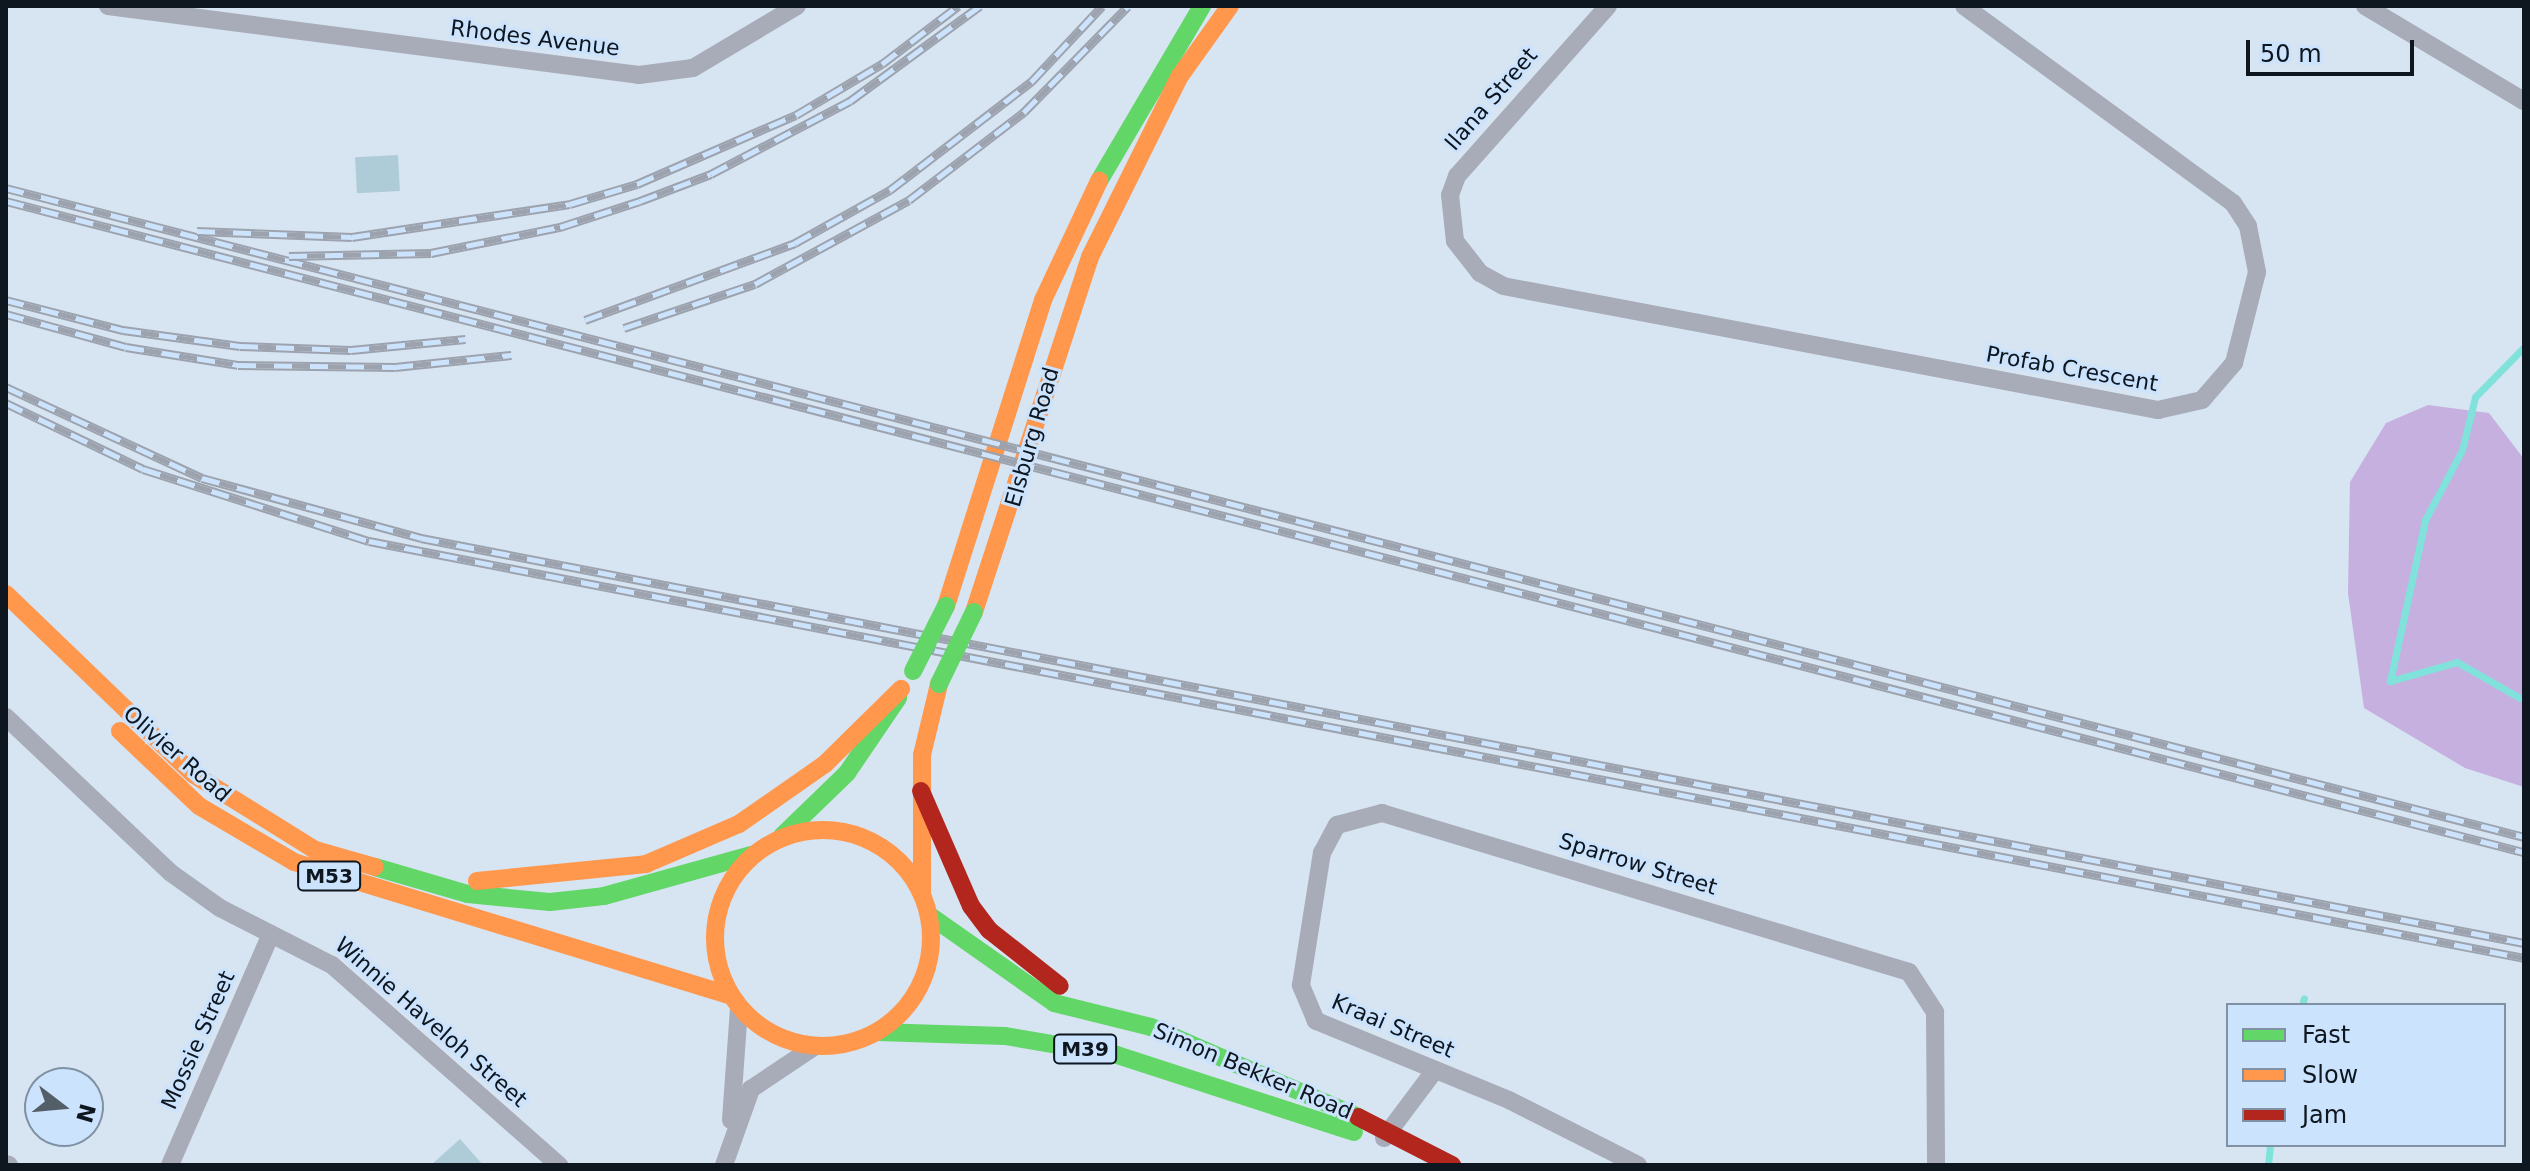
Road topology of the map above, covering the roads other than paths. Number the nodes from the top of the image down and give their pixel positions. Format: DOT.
graph roads {
  1 [pos="108,6"];
  2 [pos="797,6"];
  3 [pos="1202,6"];
  4 [pos="1230,6"];
  5 [pos="1964,6"];
  6 [pos="2365,6"];
  7 [pos="1604,7"];
  8 [pos="2524,101"];
  9 [pos="1455,241"];
  10 [pos="6,594"];
  11 [pos="6,618"];
  12 [pos="901,689"];
  13 [pos="6,717"];
  14 [pos="921,791"];
  15 [pos="1337,825"];
  16 [pos="782,836"];
  17 [pos="751,855"];
  18 [pos="377,871"];
  19 [pos="922,894"];
  20 [pos="929,915"];
  21 [pos="271,934"];
  22 [pos="734,1001"];
  23 [pos="1151,1027"];
  24 [pos="877,1032"];
  25 [pos="814,1047"];
  26 [pos="1435,1070"];
  27 [pos="731,1131"];
  28 [pos="1386,1137"];
  29 [pos="170,1165"];
  30 [pos="559,1165"];
  31 [pos="724,1165"];
  32 [pos="1438,1165"];
  33 [pos="1452,1165"];
  34 [pos="1638,1165"];
  35 [pos="1936,1165"];
  1 -- 2 [label="street, Rhodes Avenue"];
  3 -- 12 [label="main road, Elsburg Road / M53, bridge"];
  4 -- 14 [label="main road, Elsburg Road / M53, bridge"];
  5 -- 9 [label="street, Profab Crescent"];
  6 -- 8 [label="street"];
  7 -- 9 [label="street, Ilana Street"];
  10 -- 18 [label="main road, Olivier Road / M53"];
  11 -- 22 [label="main road, Olivier Road / M53"];
  12 -- 16 [label="main road, Elsburg Road / M53"];
  12 -- 18 [label="main road"];
  13 -- 21 [label="street, Winnie Haveloh Street"];
  14 -- 19 [label="main road, Elsburg Road / M53"];
  14 -- 23 [label="main road"];
  15 -- 26 [label="street, Kraai Street"];
  15 -- 35 [label="street, Sparrow Street"];
  16 -- 17 [label="main road, M53"];
  16 -- 19 [label="main road, M53"];
  17 -- 18 [label="main road, Olivier Road / M53"];
  17 -- 22 [label="main road, M53"];
  19 -- 20 [label="main road, M53"];
  20 -- 23 [label="main road, Simon Bekker Road / M39"];
  20 -- 24 [label="main road, M53"];
  21 -- 29 [label="street, Mossie Street"];
  21 -- 30 [label="street, Winnie Haveloh Street"];
  22 -- 25 [label="main road, M53"];
  22 -- 27 [label="street"];
  23 -- 28 [label="main road, Simon Bekker Road / M39"];
  24 -- 25 [label="main road"];
  24 -- 28 [label="main road, Simon Bekker Road / M39"];
  25 -- 27 [label="street"];
  26 -- 28 [label="street"];
  26 -- 34 [label="street, Kraai Street"];
  27 -- 31 [label="street"];
  28 -- 32 [label="main road, Simon Bekker Road / M39"];
  28 -- 33 [label="main road, Simon Bekker Road / M39"];
}
